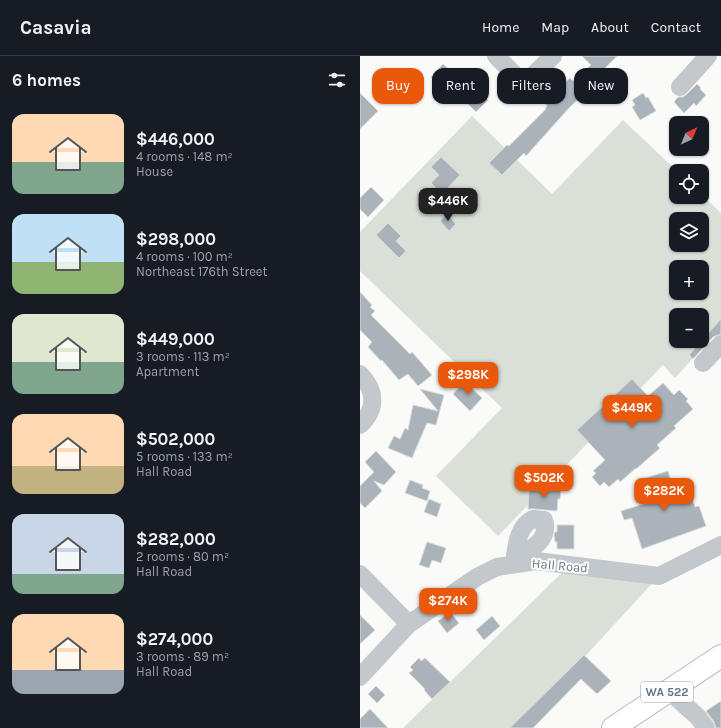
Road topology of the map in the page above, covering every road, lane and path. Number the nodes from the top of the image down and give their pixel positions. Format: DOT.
graph roads {
  1 [pos="496,56"];
  2 [pos="553,56"];
  3 [pos="708,56"];
  4 [pos="680,87"];
  5 [pos="721,344"];
  6 [pos="703,363"];
  7 [pos="360,374"];
  8 [pos="360,425"];
  9 [pos="721,545"];
  10 [pos="360,574"];
  11 [pos="409,624"];
  12 [pos="721,656"];
  13 [pos="360,677"];
  14 [pos="669,691"];
  15 [pos="613,728"];
  16 [pos="706,728"];
  1 -- 2 [label="street"];
  3 -- 4 [label="street"];
  5 -- 6 [label="street"];
  7 -- 8 [label="street"];
  9 -- 11 [label="street, Hall Road"];
  10 -- 11 [label="street"];
  11 -- 13 [label="street, Hall Road"];
  12 -- 14 [label="main road, WA 522"];
  14 -- 15 [label="main road, WA 522"];
  14 -- 16 [label="street"];
}
